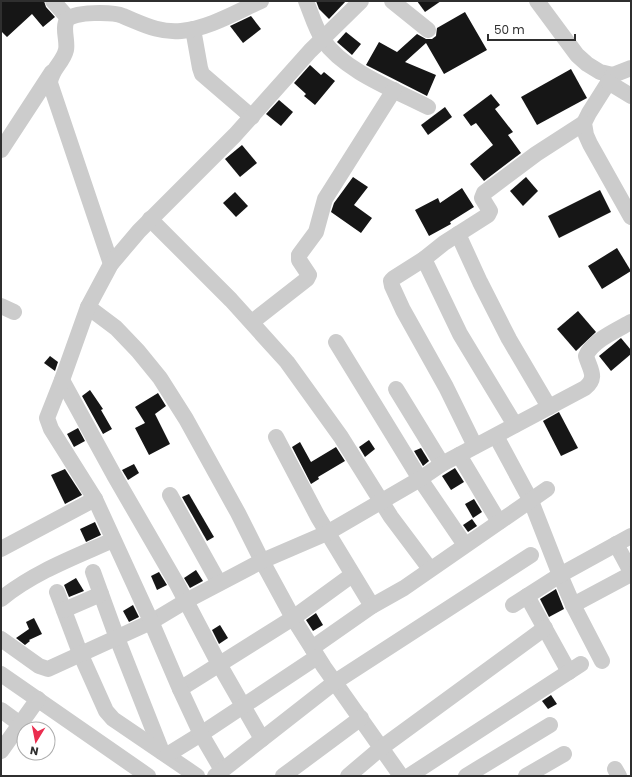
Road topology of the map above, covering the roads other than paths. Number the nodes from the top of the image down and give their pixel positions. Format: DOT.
graph roads {
  1 [pos="53,1"];
  2 [pos="261,1"];
  3 [pos="306,1"];
  4 [pos="361,1"];
  5 [pos="392,1"];
  6 [pos="537,1"];
  7 [pos="68,18"];
  8 [pos="193,29"];
  9 [pos="428,30"];
  10 [pos="322,39"];
  11 [pos="631,56"];
  12 [pos="52,72"];
  13 [pos="619,74"];
  14 [pos="394,90"];
  15 [pos="631,96"];
  16 [pos="428,107"];
  17 [pos="252,117"];
  18 [pos="584,123"];
  19 [pos="1,150"];
  20 [pos="631,217"];
  21 [pos="150,219"];
  22 [pos="458,234"];
  23 [pos="424,259"];
  24 [pos="111,264"];
  25 [pos="88,307"];
  26 [pos="252,322"];
  27 [pos="631,322"];
  28 [pos="336,342"];
  29 [pos="62,380"];
  30 [pos="396,389"];
  31 [pos="549,406"];
  32 [pos="515,425"];
  33 [pos="276,436"];
  34 [pos="496,436"];
  35 [pos="475,446"];
  36 [pos="459,455"];
  37 [pos="442,464"];
  38 [pos="420,479"];
  39 [pos="547,489"];
  40 [pos="170,495"];
  41 [pos="95,498"];
  42 [pos="381,501"];
  43 [pos="531,501"];
  44 [pos="499,522"];
  45 [pos="327,533"];
  46 [pos="631,536"];
  47 [pos="114,540"];
  48 [pos="616,544"];
  49 [pos="465,545"];
  50 [pos="1,549"];
  51 [pos="530,554"];
  52 [pos="262,561"];
  53 [pos="430,569"];
  54 [pos="93,572"];
  55 [pos="631,573"];
  56 [pos="352,575"];
  57 [pos="560,575"];
  58 [pos="219,583"];
  59 [pos="57,592"];
  60 [pos="101,594"];
  61 [pos="527,596"];
  62 [pos="1,599"];
  63 [pos="186,601"];
  64 [pos="513,605"];
  65 [pos="573,605"];
  66 [pos="372,606"];
  67 [pos="64,610"];
  68 [pos="293,618"];
  69 [pos="151,622"];
  70 [pos="545,628"];
  71 [pos="117,638"];
  72 [pos="1,639"];
  73 [pos="315,652"];
  74 [pos="80,653"];
  75 [pos="602,661"];
  76 [pos="219,664"];
  77 [pos="1,674"];
  78 [pos="335,682"];
  79 [pos="180,689"];
  80 [pos="38,699"];
  81 [pos="243,707"];
  82 [pos="1,710"];
  83 [pos="361,718"];
  84 [pos="16,721"];
  85 [pos="22,721"];
  86 [pos="550,724"];
  87 [pos="16,730"];
  88 [pos="201,734"];
  89 [pos="262,739"];
  90 [pos="381,748"];
  91 [pos="1,751"];
  92 [pos="165,754"];
  93 [pos="564,754"];
  94 [pos="219,773"];
  95 [pos="148,776"];
  96 [pos="197,776"];
  97 [pos="283,776"];
  98 [pos="348,776"];
  99 [pos="400,776"];
  100 [pos="409,776"];
  101 [pos="466,776"];
  102 [pos="526,776"];
  1 -- 7 [label="street"];
  2 -- 8 [label="street"];
  3 -- 10 [label="street"];
  4 -- 10 [label="street"];
  5 -- 9 [label="street"];
  6 -- 13 [label="street"];
  7 -- 8 [label="street"];
  7 -- 12 [label="street"];
  8 -- 17 [label="street"];
  10 -- 14 [label="street"];
  10 -- 17 [label="street"];
  11 -- 13 [label="street"];
  12 -- 19 [label="street"];
  12 -- 24 [label="street"];
  13 -- 15 [label="street"];
  13 -- 18 [label="street"];
  14 -- 16 [label="street"];
  14 -- 26 [label="street"];
  17 -- 21 [label="street"];
  18 -- 20 [label="street"];
  18 -- 22 [label="street"];
  21 -- 24 [label="street"];
  21 -- 26 [label="street"];
  22 -- 23 [label="street"];
  22 -- 31 [label="street"];
  23 -- 32 [label="street"];
  23 -- 35 [label="street"];
  24 -- 25 [label="street"];
  25 -- 29 [label="street"];
  25 -- 52 [label="street"];
  26 -- 42 [label="street"];
  27 -- 31 [label="street"];
  28 -- 38 [label="street"];
  29 -- 41 [label="street"];
  29 -- 63 [label="street"];
  30 -- 37 [label="street"];
  31 -- 32 [label="street"];
  32 -- 34 [label="street"];
  33 -- 45 [label="street"];
  34 -- 35 [label="street"];
  34 -- 43 [label="street"];
  35 -- 36 [label="street"];
  36 -- 37 [label="street"];
  36 -- 44 [label="street"];
  37 -- 38 [label="street"];
  38 -- 42 [label="street"];
  38 -- 49 [label="street"];
  39 -- 43 [label="street"];
  40 -- 58 [label="street"];
  41 -- 47 [label="street"];
  41 -- 50 [label="street"];
  42 -- 45 [label="street"];
  42 -- 53 [label="street"];
  43 -- 44 [label="street"];
  43 -- 57 [label="street"];
  44 -- 49 [label="street"];
  45 -- 52 [label="street"];
  45 -- 56 [label="street"];
  46 -- 48 [label="street"];
  47 -- 62 [label="street"];
  47 -- 69 [label="street"];
  48 -- 55 [label="street"];
  48 -- 57 [label="street"];
  49 -- 53 [label="street"];
  51 -- 78 [label="street"];
  52 -- 58 [label="street"];
  52 -- 68 [label="street"];
  53 -- 66 [label="street"];
  54 -- 60 [label="street"];
  55 -- 65 [label="street"];
  56 -- 66 [label="street"];
  56 -- 68 [label="street"];
  57 -- 61 [label="street"];
  57 -- 65 [label="street"];
  58 -- 63 [label="street"];
  59 -- 67 [label="street"];
  60 -- 67 [label="street"];
  60 -- 71 [label="street"];
  61 -- 64 [label="street"];
  61 -- 70 [label="street"];
  63 -- 69 [label="street"];
  63 -- 76 [label="street"];
  65 -- 75 [label="street"];
  66 -- 73 [label="street"];
  67 -- 74 [label="street"];
  68 -- 73 [label="street"];
  68 -- 76 [label="street"];
  69 -- 71 [label="street"];
  69 -- 79 [label="street"];
  70 -- 90 [label="street"];
  70 -- 100 [label="street"];
  71 -- 74 [label="street"];
  71 -- 92 [label="street"];
  72 -- 74 [label="street"];
  73 -- 78 [label="street"];
  73 -- 81 [label="street"];
  74 -- 92 [label="street"];
  76 -- 79 [label="street"];
  76 -- 81 [label="street"];
  77 -- 80 [label="street"];
  78 -- 83 [label="street"];
  78 -- 89 [label="street"];
  79 -- 88 [label="street"];
  80 -- 85 [label="street"];
  80 -- 95 [label="street"];
  81 -- 88 [label="street"];
  81 -- 89 [label="street"];
  82 -- 84 [label="street"];
  83 -- 90 [label="street"];
  83 -- 97 [label="street"];
  86 -- 101 [label="street"];
  87 -- 91 [label="street"];
  88 -- 92 [label="street"];
  88 -- 94 [label="street"];
  89 -- 94 [label="street"];
  90 -- 98 [label="street"];
  90 -- 99 [label="street"];
  92 -- 96 [label="street"];
  93 -- 102 [label="street"];
}
